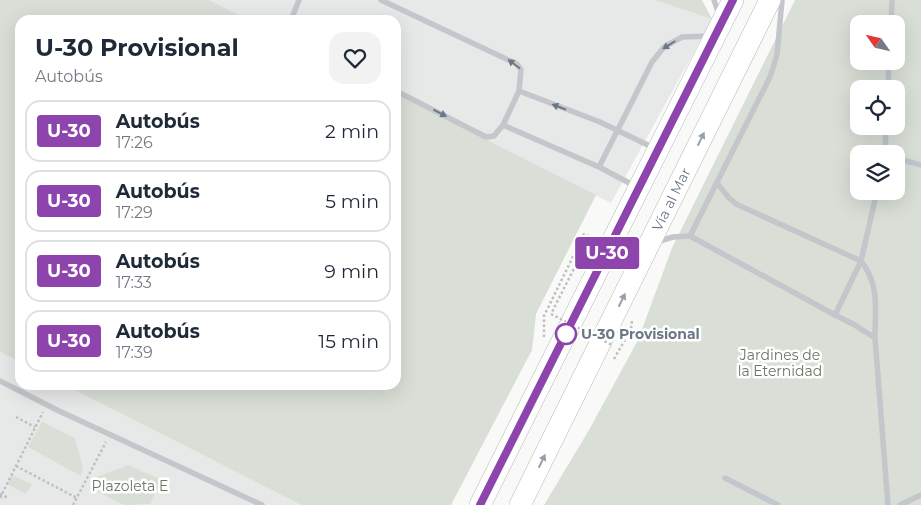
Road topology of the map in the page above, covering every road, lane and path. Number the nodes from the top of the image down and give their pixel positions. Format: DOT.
graph roads {
  1 [pos="299,0"];
  2 [pos="382,0"];
  3 [pos="714,0"];
  4 [pos="734,0"];
  5 [pos="770,0"];
  6 [pos="782,0"];
  7 [pos="892,0"];
  8 [pos="292,15"];
  9 [pos="891,15"];
  10 [pos="719,30"];
  11 [pos="519,92"];
  12 [pos="401,94"];
  13 [pos="503,125"];
  14 [pos="617,131"];
  15 [pos="658,150"];
  16 [pos="905,161"];
  17 [pos="921,165"];
  18 [pos="599,167"];
  19 [pos="717,183"];
  20 [pos="639,188"];
  21 [pos="875,200"];
  22 [pos="690,236"];
  23 [pos="650,244"];
  24 [pos="861,261"];
  25 [pos="835,315"];
  26 [pos="544,316"];
  27 [pos="875,338"];
  28 [pos="612,345"];
  29 [pos="0,381"];
  30 [pos="15,389"];
  31 [pos="18,390"];
  32 [pos="47,405"];
  33 [pos="16,418"];
  34 [pos="35,427"];
  35 [pos="110,434"];
  36 [pos="16,466"];
  37 [pos="725,478"];
  38 [pos="0,496"];
  39 [pos="921,496"];
  40 [pos="8,498"];
  41 [pos="77,498"];
  42 [pos="73,505"];
  43 [pos="262,505"];
  44 [pos="480,505"];
  45 [pos="520,505"];
  46 [pos="778,505"];
  47 [pos="888,505"];
  48 [pos="900,505"];
  1 -- 8 [label="lane"];
  11 -- 2 [label="lane, one-way"];
  3 -- 10 [label="lane"];
  4 -- 10 [label="highway"];
  23 -- 5 [label="highway, Vía al Mar, one-way"];
  6 -- 19 [label="lane"];
  7 -- 9 [label="lane"];
  10 -- 14 [label="lane, one-way"];
  10 -- 15 [label="highway"];
  11 -- 13 [label="lane"];
  14 -- 11 [label="lane, one-way"];
  12 -- 13 [label="lane, one-way"];
  13 -- 18 [label="lane"];
  14 -- 15 [label="lane"];
  14 -- 18 [label="lane"];
  15 -- 20 [label="highway"];
  16 -- 17 [label="lane"];
  18 -- 20 [label="lane"];
  19 -- 22 [label="lane"];
  19 -- 24 [label="lane"];
  20 -- 44 [label="highway"];
  21 -- 24 [label="lane"];
  22 -- 23 [label="lane"];
  22 -- 25 [label="lane"];
  45 -- 23 [label="highway, Vía al Mar, one-way"];
  24 -- 25 [label="lane"];
  24 -- 27 [label="lane"];
  25 -- 27 [label="lane"];
  26 -- 28 [label="path, bridge"];
  27 -- 47 [label="lane"];
  29 -- 30 [label="lane"];
  31 -- 32 [label="lane"];
  32 -- 34 [label="path"];
  32 -- 35 [label="lane"];
  33 -- 34 [label="path"];
  34 -- 36 [label="path"];
  35 -- 41 [label="path"];
  35 -- 43 [label="lane"];
  36 -- 38 [label="path"];
  36 -- 41 [label="path"];
  37 -- 46 [label="lane"];
  38 -- 40 [label="path"];
  39 -- 48 [label="lane"];
  41 -- 42 [label="path"];
}
